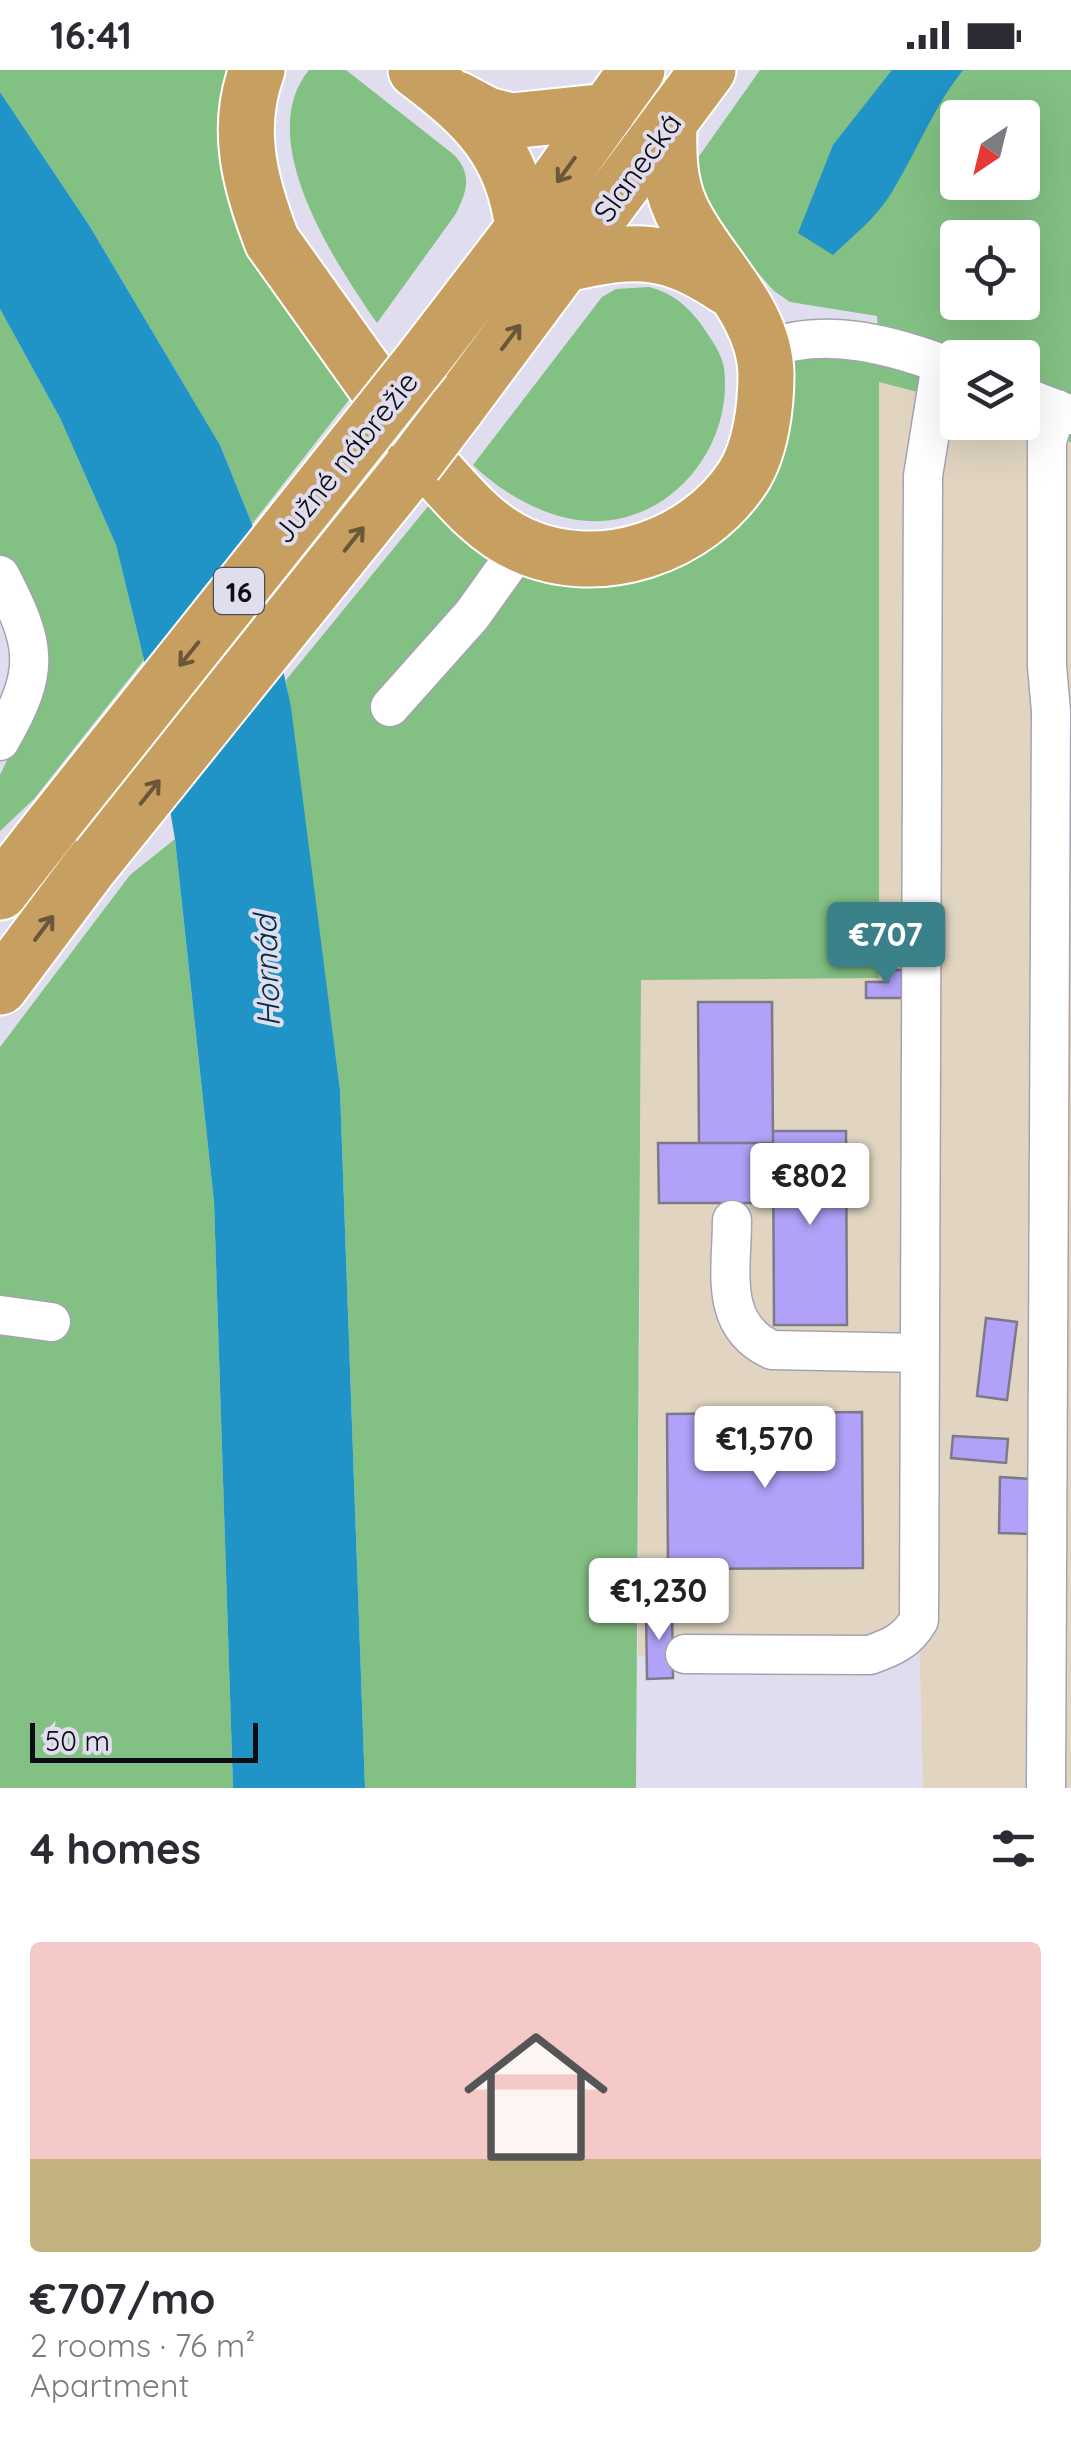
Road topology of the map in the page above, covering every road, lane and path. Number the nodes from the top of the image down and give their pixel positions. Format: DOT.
graph roads {
  1 [pos="257,70"];
  2 [pos="708,70"];
  3 [pos="432,82"];
  4 [pos="623,90"];
  5 [pos="668,126"];
  6 [pos="523,229"];
  7 [pos="566,264"];
  8 [pos="734,292"];
  9 [pos="764,350"];
  10 [pos="940,364"];
  11 [pos="940,405"];
  12 [pos="1050,407"];
  13 [pos="522,545"];
  14 [pos="0,576"];
  15 [pos="390,706"];
  16 [pos="1061,711"];
  17 [pos="0,741"];
  18 [pos="2,886"];
  19 [pos="0,987"];
  20 [pos="732,1220"];
  21 [pos="0,1315"];
  22 [pos="52,1322"];
  23 [pos="920,1353"];
  24 [pos="685,1654"];
  25 [pos="1046,1788"];
  1 -- 13 [label="highway"];
  2 -- 5 [label="highway, Slanecká / 16"];
  3 -- 4 [label="highway"];
  3 -- 6 [label="highway"];
  4 -- 6 [label="highway, Južné nábrežie / 16, one-way"];
  5 -- 7 [label="highway, Slanecká / 16"];
  5 -- 8 [label="highway"];
  6 -- 18 [label="highway, Južné nábrežie / 16, one-way, bridge"];
  7 -- 8 [label="highway"];
  19 -- 7 [label="highway, Južné nábrežie / 16, one-way, bridge"];
  8 -- 9 [label="highway"];
  9 -- 10 [label="street"];
  9 -- 13 [label="highway"];
  11 -- 23 [label="street"];
  12 -- 16 [label="street"];
  13 -- 15 [label="street"];
  14 -- 17 [label="street"];
  16 -- 25 [label="street"];
  20 -- 23 [label="street"];
  21 -- 22 [label="street"];
  23 -- 24 [label="street"];
}
